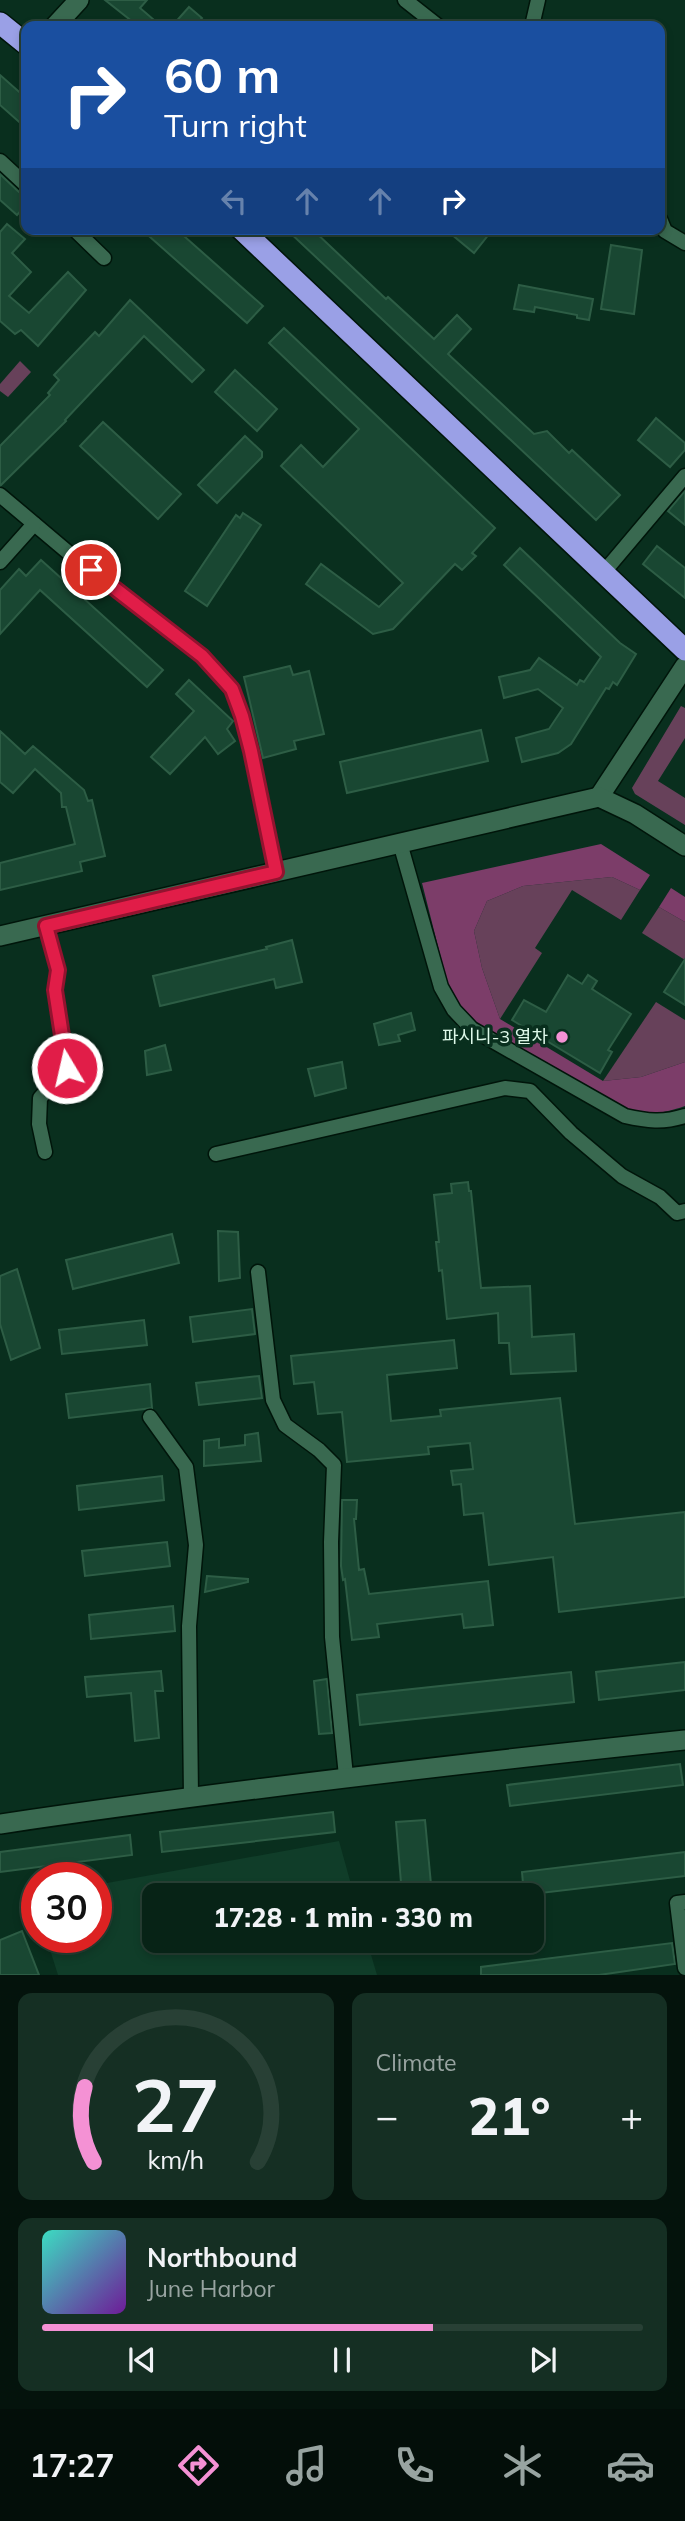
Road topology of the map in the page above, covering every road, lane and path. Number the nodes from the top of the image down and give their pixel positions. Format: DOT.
graph roads {
  1 [pos="79,0"];
  2 [pos="405,0"];
  3 [pos="538,0"];
  4 [pos="60,21"];
  5 [pos="432,21"];
  6 [pos="533,21"];
  7 [pos="0,23"];
  8 [pos="21,40"];
  9 [pos="0,161"];
  10 [pos="21,180"];
  11 [pos="665,230"];
  12 [pos="80,235"];
  13 [pos="247,235"];
  14 [pos="685,243"];
  15 [pos="104,258"];
  16 [pos="685,476"];
  17 [pos="0,495"];
  18 [pos="34,524"];
  19 [pos="0,562"];
  20 [pos="604,572"];
  21 [pos="685,650"];
  22 [pos="685,666"];
  23 [pos="599,797"];
  24 [pos="400,843"];
  25 [pos="685,846"];
  26 [pos="276,872"];
  27 [pos="46,926"];
  28 [pos="0,936"];
  29 [pos="685,1116"];
  30 [pos="45,1152"];
  31 [pos="216,1154"];
  32 [pos="685,1211"];
  33 [pos="258,1272"];
  34 [pos="150,1417"];
  35 [pos="685,1740"];
  36 [pos="346,1776"];
  37 [pos="191,1796"];
  38 [pos="0,1824"];
  39 [pos="685,1902"];
  40 [pos="685,1968"];
  1 -- 4 [label="main road"];
  2 -- 5 [label="street"];
  3 -- 6 [label="street"];
  7 -- 8 [label="highway"];
  9 -- 10 [label="street"];
  11 -- 14 [label="street"];
  12 -- 15 [label="street"];
  13 -- 20 [label="highway"];
  16 -- 20 [label="street"];
  17 -- 18 [label="street"];
  18 -- 19 [label="street"];
  18 -- 26 [label="street"];
  20 -- 21 [label="highway"];
  22 -- 23 [label="main road"];
  23 -- 24 [label="main road"];
  23 -- 25 [label="main road"];
  24 -- 26 [label="main road"];
  24 -- 29 [label="street"];
  26 -- 27 [label="main road"];
  27 -- 28 [label="main road"];
  27 -- 30 [label="street"];
  31 -- 32 [label="street"];
  33 -- 36 [label="street"];
  34 -- 37 [label="street"];
  35 -- 36 [label="main road"];
  36 -- 37 [label="main road"];
  37 -- 38 [label="main road"];
  39 -- 40 [label="street"];
}
